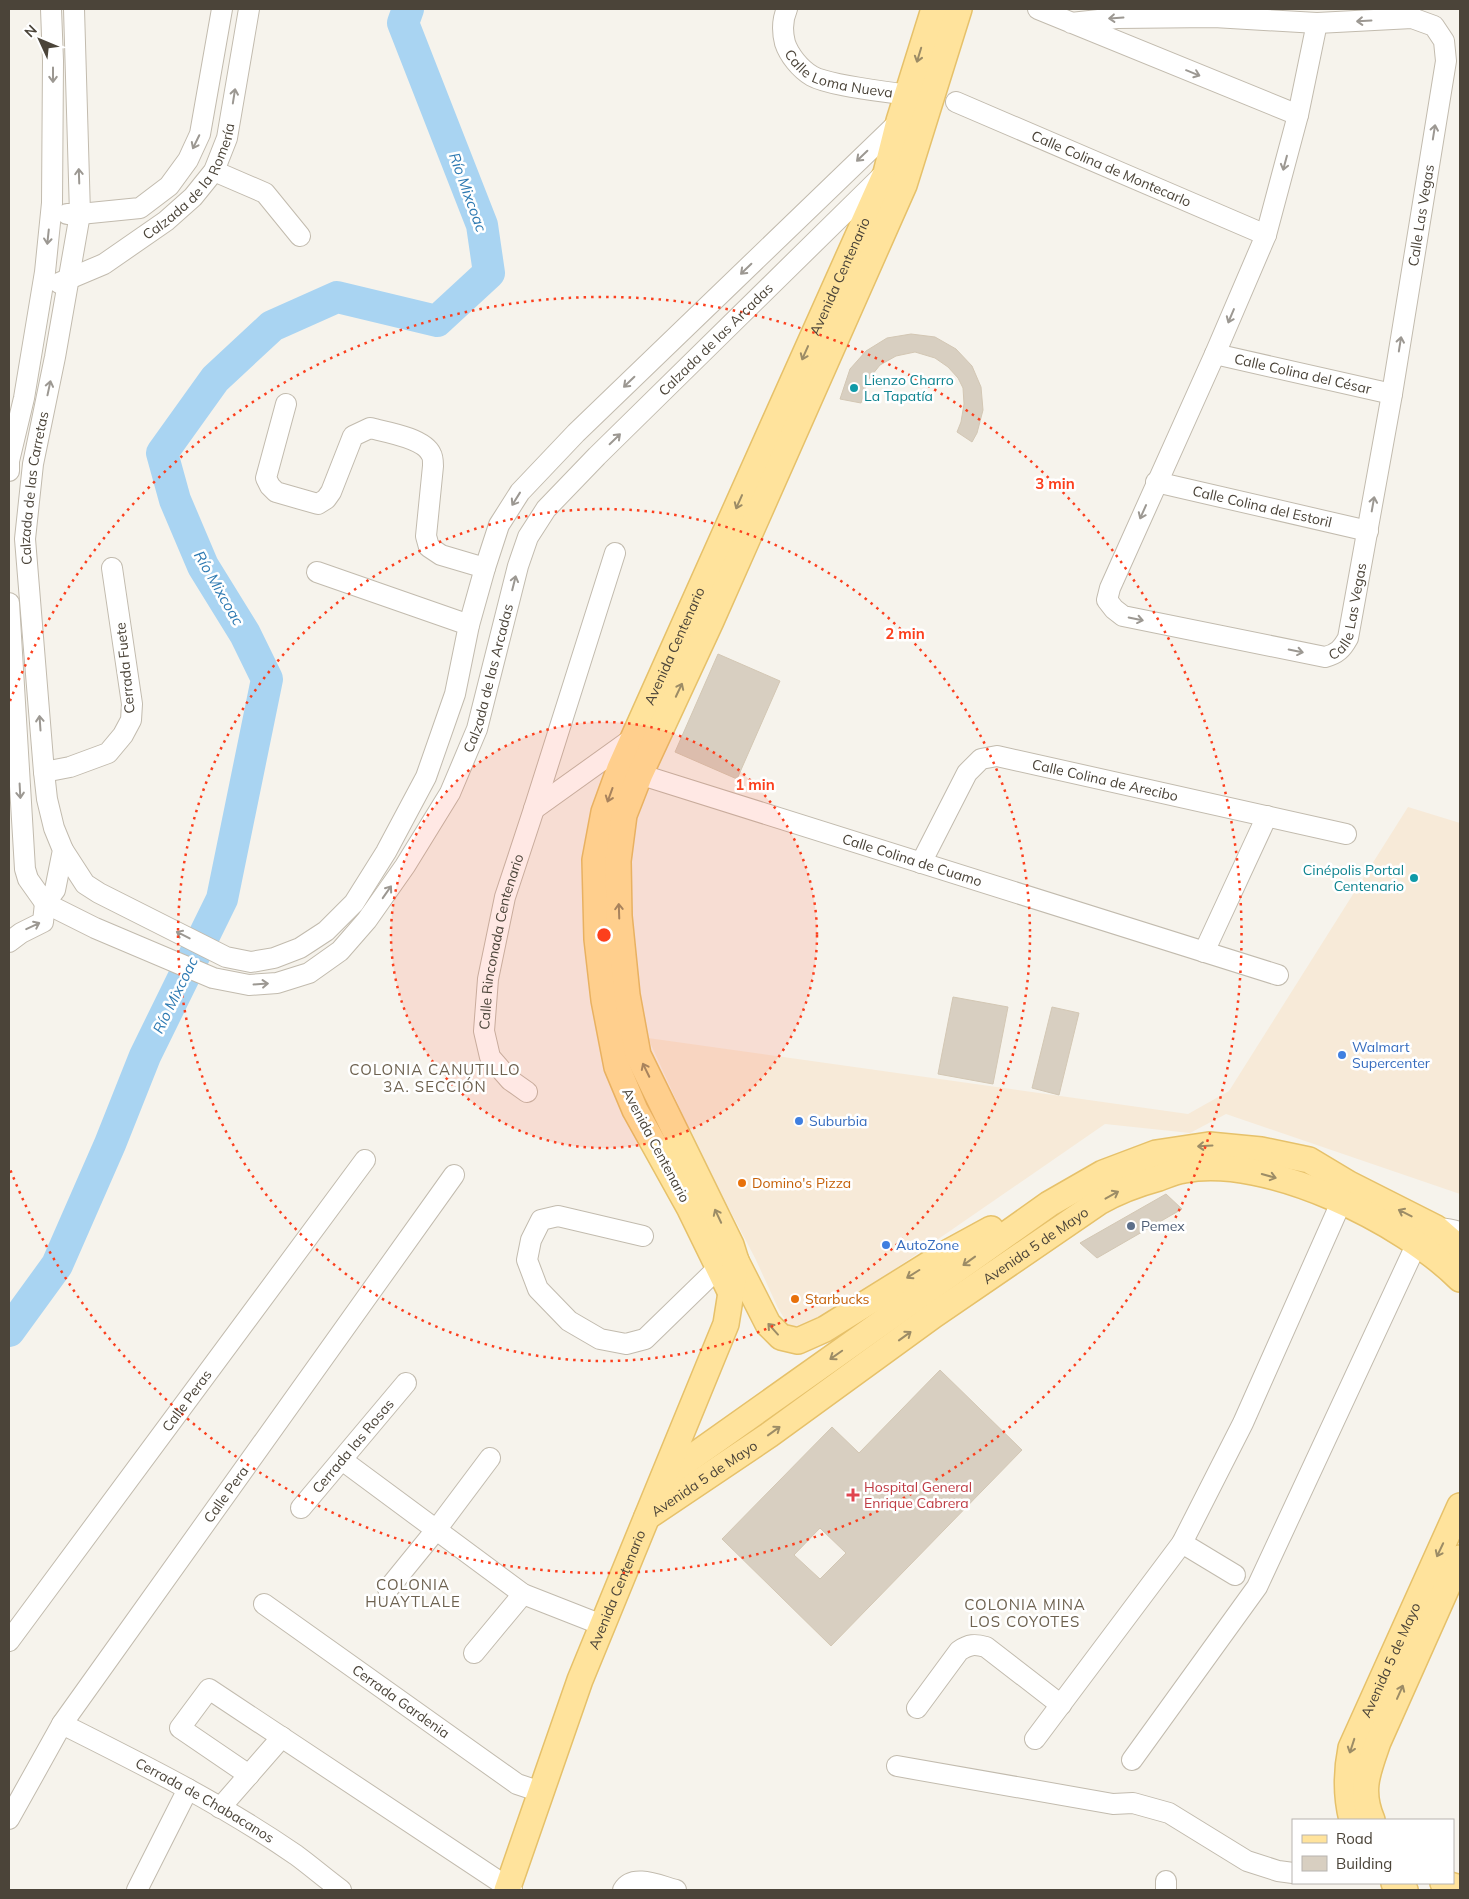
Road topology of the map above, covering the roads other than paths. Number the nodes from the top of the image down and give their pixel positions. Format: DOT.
graph roads {
  1 [pos="51,9"];
  2 [pos="74,9"];
  3 [pos="222,9"];
  4 [pos="249,9"];
  5 [pos="787,9"];
  6 [pos="934,9"];
  7 [pos="959,9"];
  8 [pos="1038,9"];
  9 [pos="1071,22"];
  10 [pos="1317,23"];
  11 [pos="907,95"];
  12 [pos="956,102"];
  13 [pos="929,107"];
  14 [pos="1298,115"];
  15 [pos="899,121"];
  16 [pos="917,142"];
  17 [pos="214,171"];
  18 [pos="886,172"];
  19 [pos="52,203"];
  20 [pos="80,214"];
  21 [pos="1266,235"];
  22 [pos="300,236"];
  23 [pos="68,279"];
  24 [pos="43,285"];
  25 [pos="1215,354"];
  26 [pos="1392,394"];
  27 [pos="286,404"];
  28 [pos="576,433"];
  29 [pos="597,456"];
  30 [pos="9,471"];
  31 [pos="1156,482"];
  32 [pos="1368,531"];
  33 [pos="615,553"];
  34 [pos="112,568"];
  35 [pos="485,568"];
  36 [pos="317,572"];
  37 [pos="9,603"];
  38 [pos="469,625"];
  39 [pos="664,722"];
  40 [pos="634,737"];
  41 [pos="630,771"];
  42 [pos="44,772"];
  43 [pos="534,809"];
  44 [pos="1267,816"];
  45 [pos="1346,834"];
  46 [pos="23,843"];
  47 [pos="63,850"];
  48 [pos="920,862"];
  49 [pos="9,871"];
  50 [pos="45,903"];
  51 [pos="9,942"];
  52 [pos="1204,952"];
  53 [pos="1278,975"];
  54 [pos="527,1092"];
  55 [pos="1182,1159"];
  56 [pos="365,1160"];
  57 [pos="454,1175"];
  58 [pos="1346,1193"];
  59 [pos="1049,1204"];
  60 [pos="1460,1232"];
  61 [pos="642,1236"];
  62 [pos="1426,1236"];
  63 [pos="1460,1249"];
  64 [pos="727,1264"];
  65 [pos="1460,1280"];
  66 [pos="406,1383"];
  67 [pos="490,1458"];
  68 [pos="342,1460"];
  69 [pos="664,1477"];
  70 [pos="1460,1506"];
  71 [pos="301,1508"];
  72 [pos="647,1517"];
  73 [pos="436,1530"];
  74 [pos="1182,1543"];
  75 [pos="1460,1558"];
  76 [pos="1235,1574"];
  77 [pos="1434,1588"];
  78 [pos="388,1589"];
  79 [pos="523,1594"];
  80 [pos="264,1604"];
  81 [pos="602,1625"];
  82 [pos="9,1641"];
  83 [pos="474,1653"];
  84 [pos="1060,1705"];
  85 [pos="917,1708"];
  86 [pos="62,1724"];
  87 [pos="282,1737"];
  88 [pos="1035,1739"];
  89 [pos="1132,1760"];
  90 [pos="897,1766"];
  91 [pos="249,1775"];
  92 [pos="188,1789"];
  93 [pos="541,1792"];
  94 [pos="220,1808"];
  95 [pos="9,1819"];
  96 [pos="1352,1819"];
  97 [pos="1372,1819"];
  98 [pos="1292,1873"];
  99 [pos="1446,1884"];
  100 [pos="1460,1888"];
  101 [pos="509,1889"];
  102 [pos="137,1890"];
  103 [pos="341,1890"];
  104 [pos="622,1890"];
  105 [pos="676,1890"];
  1 -- 19 [label="street, Calzada de las Carretas, one-way"];
  20 -- 2 [label="street, Calzada de las Carretas, one-way"];
  3 -- 20 [label="street, Calzada de la Romería, one-way"];
  17 -- 4 [label="street, Calzada de la Romería, one-way"];
  5 -- 11 [label="street, Calle Loma Nueva"];
  6 -- 11 [label="main road, Avenida Centenario, one-way"];
  7 -- 13 [label="main road, Avenida Centenario"];
  8 -- 9 [label="street, Calle Las Vegas"];
  10 -- 9 [label="street, Calle Las Vegas, one-way"];
  9 -- 14 [label="street, Calle Las Vegas, one-way"];
  10 -- 14 [label="street, Calle Las Vegas"];
  26 -- 10 [label="street, Calle Las Vegas, one-way"];
  11 -- 15 [label="main road, Avenida Centenario"];
  12 -- 21 [label="street, Calle Colina de Montecarlo"];
  13 -- 15 [label="street, Calzada de las Arcadas"];
  13 -- 16 [label="main road, Avenida Centenario"];
  14 -- 21 [label="street, Calle Las Vegas, one-way"];
  15 -- 18 [label="main road, Avenida Centenario"];
  15 -- 28 [label="street, Calzada de las Arcadas, one-way"];
  16 -- 18 [label="street, Calzada de las Arcadas"];
  39 -- 16 [label="main road, Avenida Centenario, one-way"];
  17 -- 22 [label="street"];
  17 -- 23 [label="street, Calzada de la Romería"];
  29 -- 18 [label="street, Calzada de las Arcadas, one-way"];
  18 -- 40 [label="main road, Avenida Centenario, one-way"];
  19 -- 20 [label="street, Calzada de la Romería"];
  19 -- 24 [label="street, Calzada de las Carretas, one-way"];
  20 -- 23 [label="street, Calzada de las Carretas"];
  21 -- 25 [label="street, Calle Las Vegas, one-way"];
  23 -- 24 [label="street, Calzada de la Romería"];
  42 -- 23 [label="street, Calzada de las Carretas, one-way"];
  24 -- 30 [label="street, Calzada de las Carretas"];
  25 -- 26 [label="street, Calle Colina del César"];
  25 -- 31 [label="street, Calle Las Vegas"];
  32 -- 26 [label="street, Calle Las Vegas, one-way"];
  27 -- 35 [label="street"];
  28 -- 29 [label="street"];
  28 -- 35 [label="street, Calzada de las Arcadas, one-way"];
  50 -- 29 [label="street, Calzada de las Arcadas, one-way"];
  31 -- 32 [label="street, Calle Colina del Estoril"];
  31 -- 32 [label="street, Calle Las Vegas, one-way"];
  33 -- 43 [label="street, Calle Rinconada Centenario"];
  34 -- 42 [label="street, Cerrada Fuete"];
  35 -- 38 [label="street, Calzada de las Arcadas"];
  36 -- 38 [label="street"];
  37 -- 46 [label="street, one-way"];
  38 -- 47 [label="street, Calzada de las Arcadas, one-way"];
  39 -- 40 [label="street"];
  39 -- 41 [label="main road, Avenida Centenario"];
  40 -- 41 [label="main road, Avenida Centenario"];
  40 -- 43 [label="street"];
  41 -- 48 [label="street, Calle Colina de Cuamo"];
  41 -- 64 [label="main road, Avenida Centenario"];
  42 -- 47 [label="street, Calzada de las Carretas"];
  43 -- 54 [label="street, Calle Rinconada Centenario"];
  44 -- 45 [label="street, Calle Colina de Arecibo"];
  44 -- 48 [label="street, Calle Colina de Arecibo"];
  44 -- 52 [label="street"];
  46 -- 49 [label="street"];
  46 -- 50 [label="street, Calzada de las Arcadas"];
  47 -- 50 [label="street"];
  48 -- 52 [label="street, Calle Colina de Cuamo"];
  51 -- 50 [label="street, one-way"];
  52 -- 53 [label="street, Calle Colina de Cuamo"];
  55 -- 58 [label="main road, Avenida 5 de Mayo"];
  55 -- 59 [label="main road, Avenida 5 de Mayo"];
  72 -- 55 [label="main road, Avenida 5 de Mayo, one-way"];
  56 -- 82 [label="street, Calle Peras"];
  57 -- 86 [label="street, Calle Pera"];
  58 -- 62 [label="main road, Avenida 5 de Mayo"];
  58 -- 74 [label="street"];
  59 -- 64 [label="main road, one-way"];
  59 -- 69 [label="main road, Avenida 5 de Mayo, one-way"];
  60 -- 62 [label="street"];
  61 -- 64 [label="street"];
  62 -- 63 [label="main road, Avenida 5 de Mayo"];
  62 -- 65 [label="main road, Avenida 5 de Mayo"];
  62 -- 89 [label="street"];
  64 -- 69 [label="main road, Avenida Centenario"];
  66 -- 68 [label="street, Cerrada las Rosas"];
  67 -- 73 [label="street"];
  68 -- 71 [label="street, Cerrada las Rosas"];
  68 -- 73 [label="street"];
  69 -- 72 [label="main road, Avenida Centenario"];
  70 -- 77 [label="main road, Avenida 5 de Mayo, one-way"];
  72 -- 81 [label="main road, Avenida Centenario"];
  73 -- 78 [label="street"];
  73 -- 79 [label="street"];
  74 -- 76 [label="street"];
  74 -- 84 [label="street"];
  75 -- 77 [label="main road, Avenida 5 de Mayo"];
  77 -- 96 [label="main road, Avenida 5 de Mayo, one-way"];
  97 -- 77 [label="main road, Avenida 5 de Mayo, one-way"];
  79 -- 81 [label="street"];
  79 -- 83 [label="street"];
  80 -- 93 [label="street, Cerrada Gardenia"];
  81 -- 93 [label="main road, Avenida Centenario"];
  84 -- 85 [label="street"];
  84 -- 88 [label="street"];
  86 -- 92 [label="street, Cerrada de Chabacanos"];
  86 -- 95 [label="street, Calle Pera"];
  87 -- 91 [label="street"];
  87 -- 91 [label="street"];
  87 -- 101 [label="street"];
  90 -- 98 [label="street"];
  91 -- 94 [label="street"];
  92 -- 94 [label="street, Cerrada de Chabacanos"];
  92 -- 102 [label="street"];
  93 -- 101 [label="main road, Avenida Centenario"];
  94 -- 103 [label="street, Cerrada de Chabacanos"];
  99 -- 100 [label="main road"];
  104 -- 105 [label="street"];
}
